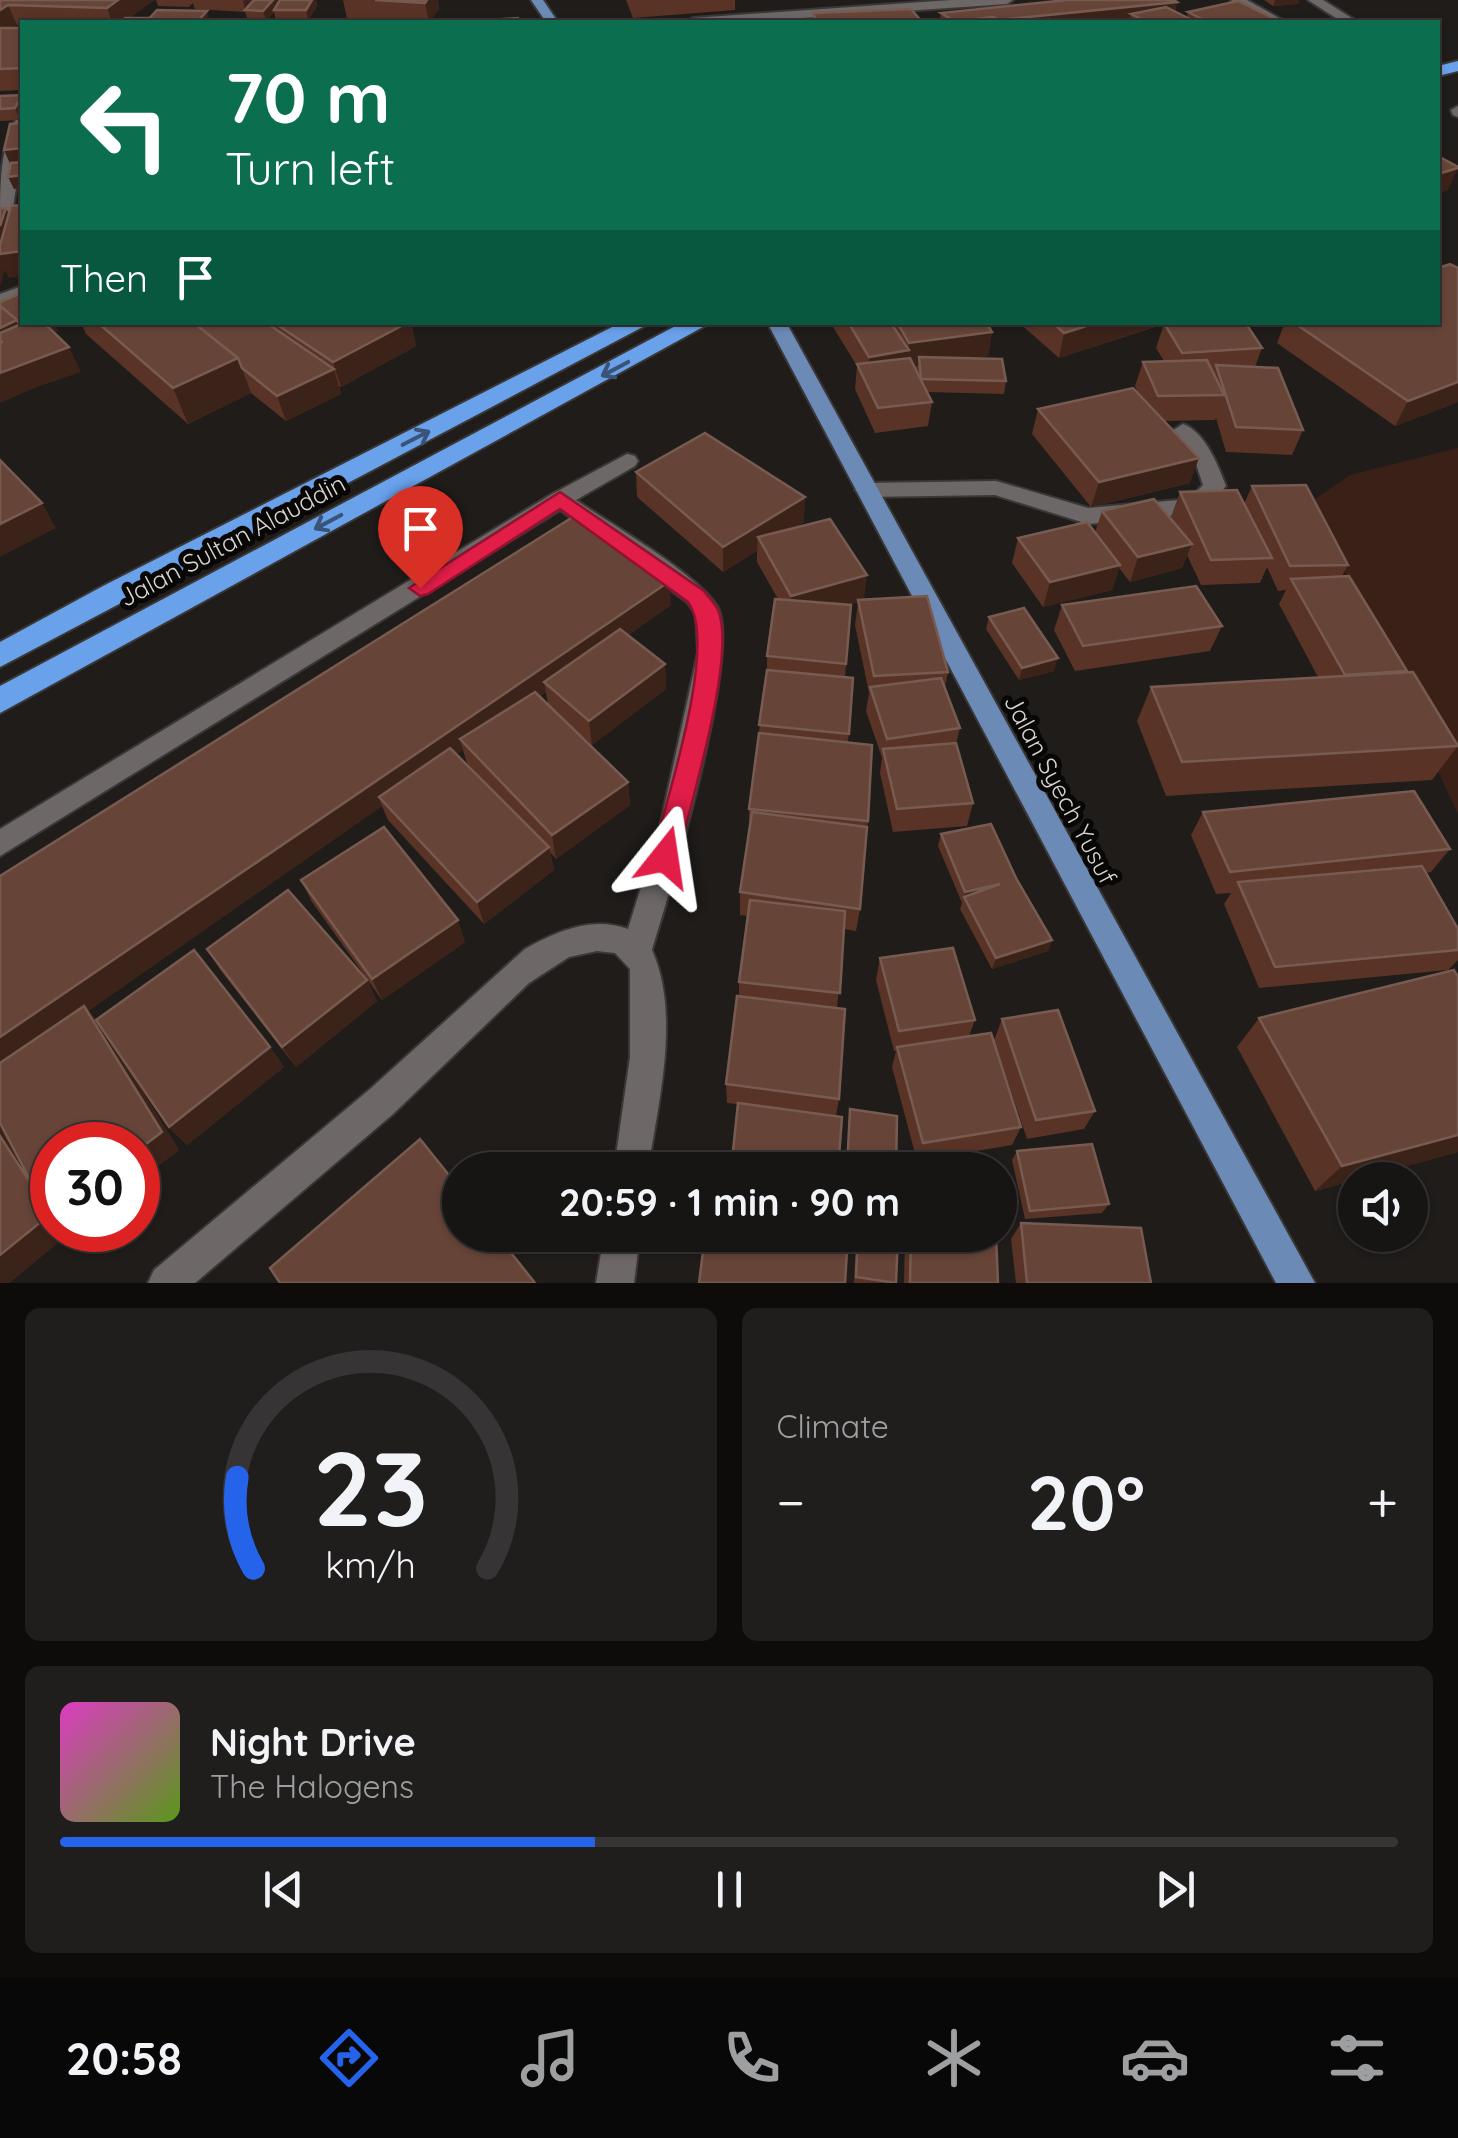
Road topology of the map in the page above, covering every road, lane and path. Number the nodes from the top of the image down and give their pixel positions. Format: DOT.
graph roads {
  1 [pos="805,0"];
  2 [pos="1007,0"];
  3 [pos="1237,0"];
  4 [pos="1314,0"];
  5 [pos="816,16"];
  6 [pos="732,20"];
  7 [pos="1274,20"];
  8 [pos="1348,20"];
  9 [pos="20,126"];
  10 [pos="9,213"];
  11 [pos="635,325"];
  12 [pos="694,325"];
  13 [pos="778,325"];
  14 [pos="1183,432"];
  15 [pos="628,461"];
  16 [pos="866,490"];
  17 [pos="560,499"];
  18 [pos="10,651"];
  19 [pos="0,700"];
  20 [pos="0,844"];
  21 [pos="637,950"];
  22 [pos="633,1152"];
  23 [pos="620,1252"];
  24 [pos="167,1283"];
  25 [pos="615,1283"];
  26 [pos="1296,1283"];
  1 -- 5 [label="street"];
  2 -- 5 [label="street"];
  3 -- 7 [label="street"];
  4 -- 8 [label="street"];
  5 -- 6 [label="street"];
  9 -- 10 [label="street"];
  18 -- 11 [label="highway, Jalan Sultan Alauddin, one-way"];
  12 -- 19 [label="highway, Jalan Sultan Alauddin, one-way"];
  13 -- 16 [label="main road, Jalan Syech Yusuf"];
  14 -- 16 [label="street"];
  15 -- 17 [label="street"];
  16 -- 26 [label="main road, Jalan Syech Yusuf"];
  17 -- 20 [label="street"];
  17 -- 21 [label="street"];
  21 -- 22 [label="street"];
  21 -- 24 [label="street"];
  23 -- 25 [label="street"];
}
